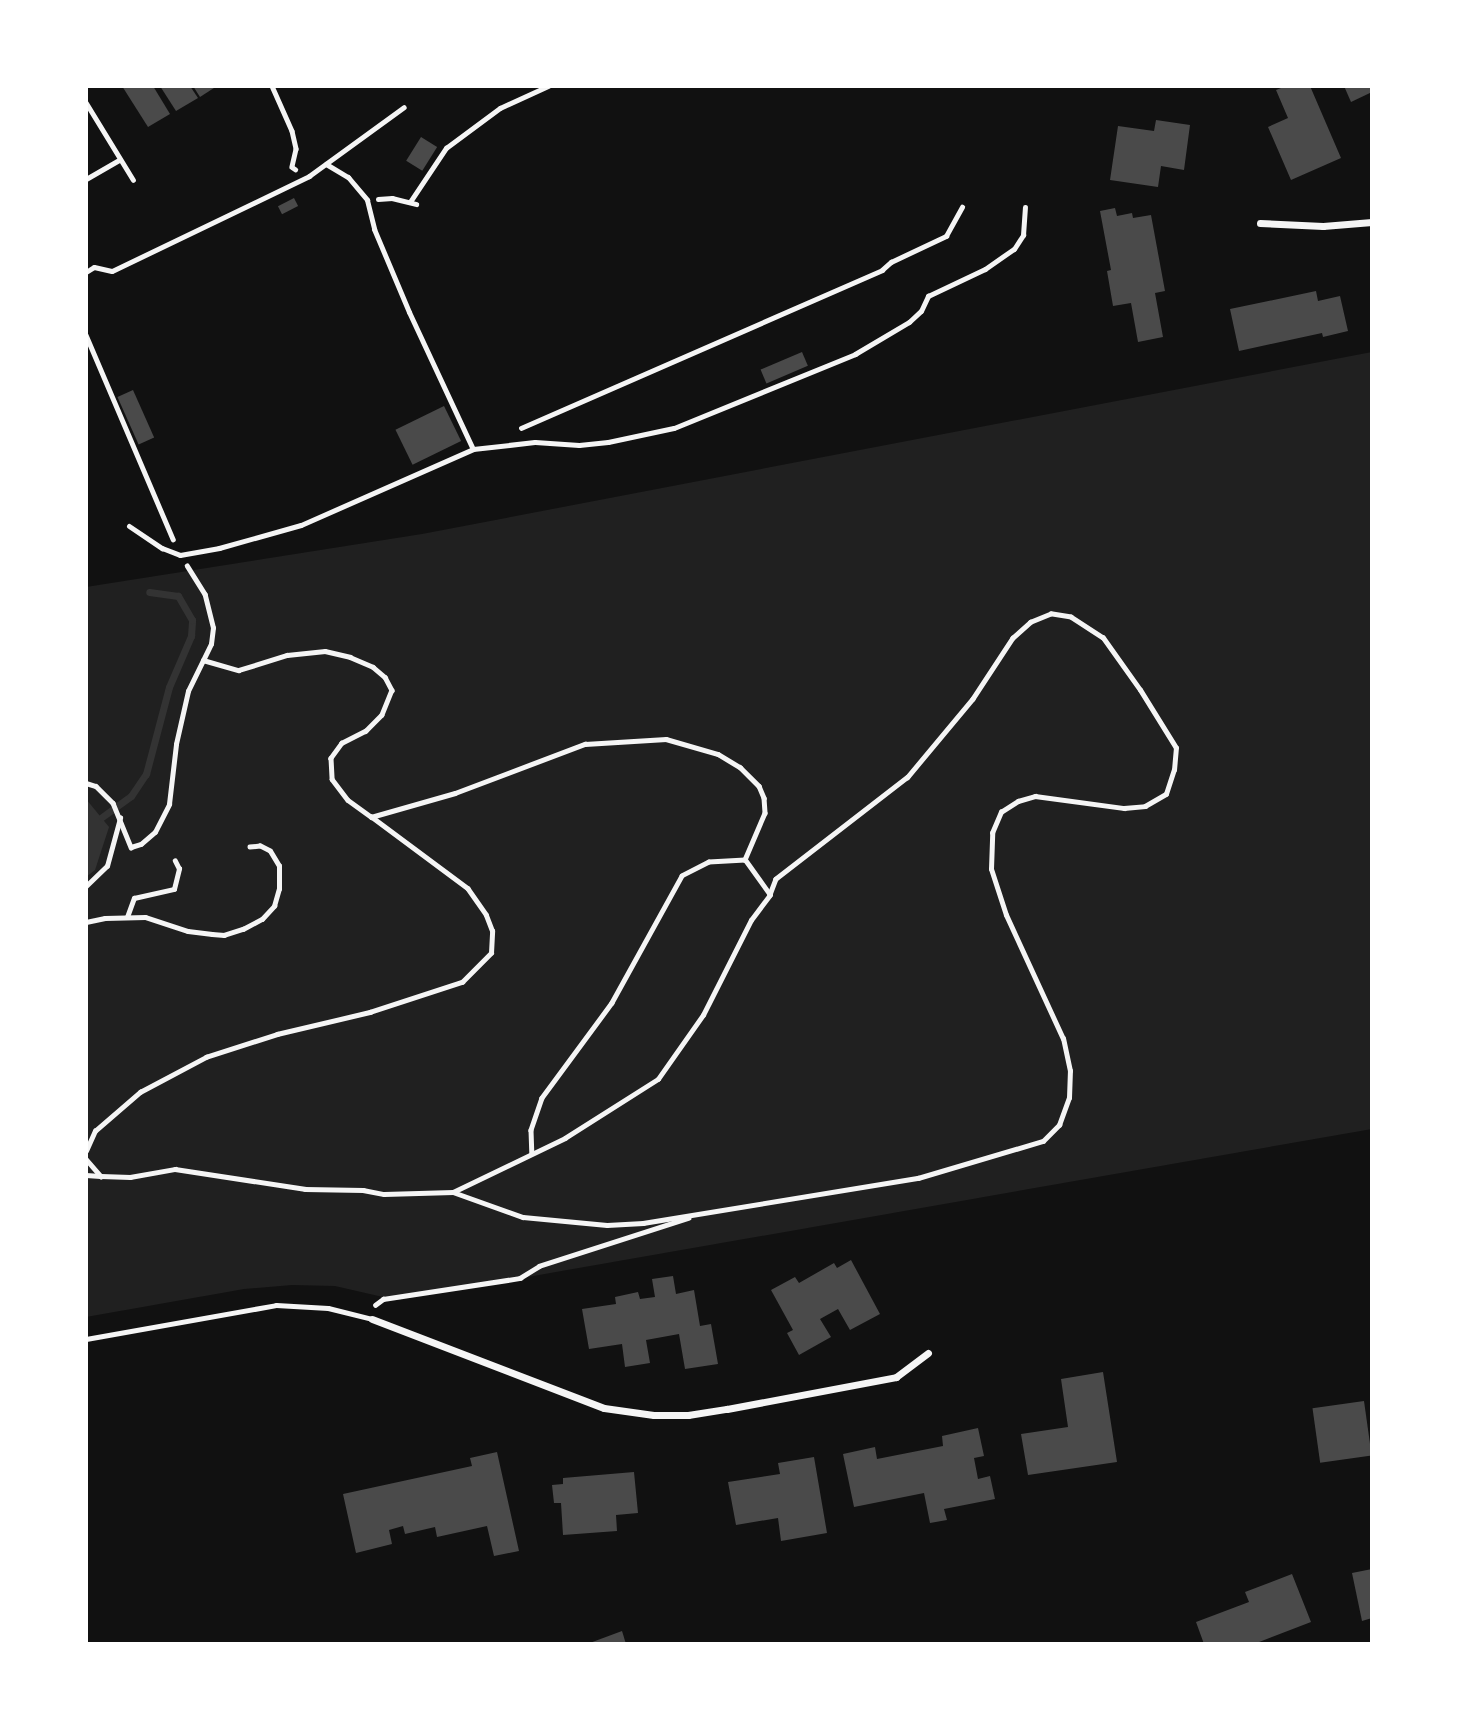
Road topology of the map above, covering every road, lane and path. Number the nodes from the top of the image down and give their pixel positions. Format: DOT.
graph roads {
  1 [pos="272,86"];
  2 [pos="548,86"];
  3 [pos="86,103"];
  4 [pos="404,107"];
  5 [pos="120,159"];
  6 [pos="326,164"];
  7 [pos="309,176"];
  8 [pos="86,179"];
  9 [pos="134,180"];
  10 [pos="366,200"];
  11 [pos="410,202"];
  12 [pos="416,204"];
  13 [pos="962,207"];
  14 [pos="1025,207"];
  15 [pos="1372,222"];
  16 [pos="1260,223"];
  17 [pos="86,272"];
  18 [pos="86,335"];
  19 [pos="518,429"];
  20 [pos="473,449"];
  21 [pos="129,526"];
  22 [pos="180,555"];
  23 [pos="203,660"];
  24 [pos="86,783"];
  25 [pos="120,815"];
  26 [pos="371,817"];
  27 [pos="250,848"];
  28 [pos="745,860"];
  29 [pos="175,861"];
  30 [pos="86,886"];
  31 [pos="770,895"];
  32 [pos="127,917"];
  33 [pos="86,922"];
  34 [pos="86,1151"];
  35 [pos="532,1153"];
  36 [pos="86,1159"];
  37 [pos="86,1175"];
  38 [pos="100,1176"];
  39 [pos="453,1192"];
  40 [pos="703,1213"];
  41 [pos="372,1319"];
  42 [pos="86,1339"];
  43 [pos="928,1353"];
  1 -- 7 [label="path"];
  2 -- 11 [label="path"];
  3 -- 5 [label="lane"];
  4 -- 6 [label="lane"];
  5 -- 8 [label="lane"];
  5 -- 9 [label="lane"];
  6 -- 7 [label="lane"];
  6 -- 10 [label="lane"];
  7 -- 17 [label="lane"];
  10 -- 11 [label="path"];
  10 -- 20 [label="lane"];
  11 -- 12 [label="path"];
  13 -- 19 [label="path"];
  14 -- 20 [label="lane"];
  15 -- 16 [label="street"];
  18 -- 22 [label="path"];
  20 -- 22 [label="lane"];
  21 -- 22 [label="lane"];
  22 -- 23 [label="path"];
  23 -- 25 [label="path"];
  23 -- 26 [label="path"];
  24 -- 25 [label="path"];
  25 -- 30 [label="path"];
  26 -- 28 [label="path"];
  26 -- 34 [label="path"];
  27 -- 32 [label="path"];
  28 -- 31 [label="path"];
  28 -- 35 [label="path"];
  29 -- 32 [label="path"];
  31 -- 35 [label="path"];
  31 -- 40 [label="path"];
  32 -- 33 [label="path"];
  35 -- 39 [label="path"];
  36 -- 38 [label="path"];
  37 -- 38 [label="path"];
  38 -- 39 [label="path"];
  39 -- 40 [label="path"];
  40 -- 41 [label="path"];
  41 -- 42 [label="lane"];
  41 -- 43 [label="street"];
}
